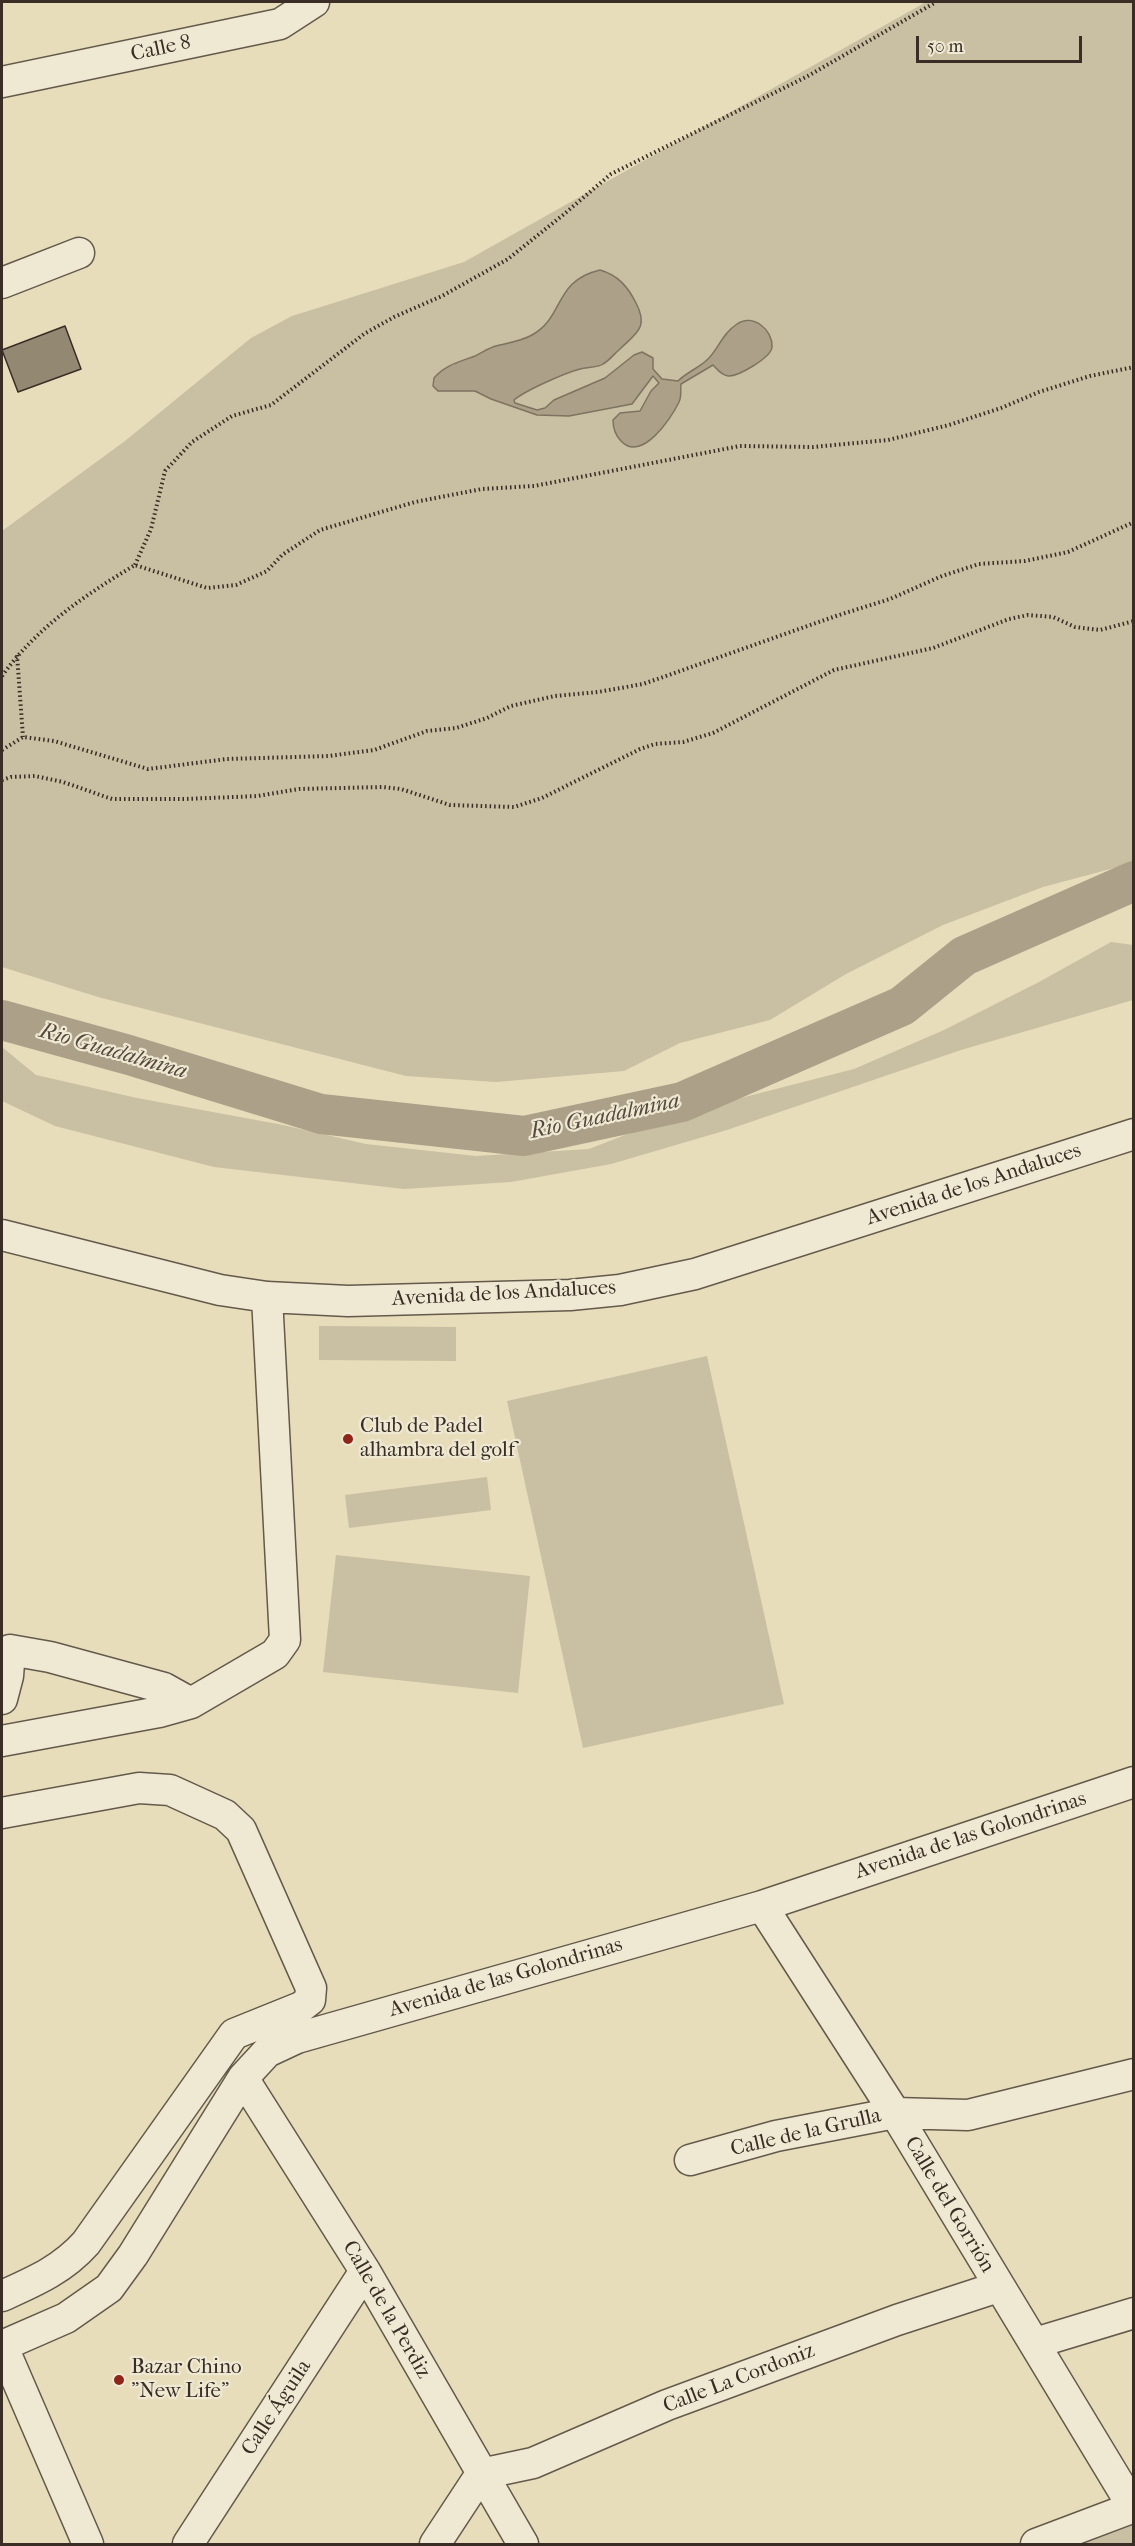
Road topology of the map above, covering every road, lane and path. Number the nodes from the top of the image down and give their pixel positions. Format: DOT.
graph roads {
  1 [pos="314,2"];
  2 [pos="936,2"];
  3 [pos="2,82"];
  4 [pos="79,253"];
  5 [pos="2,283"];
  6 [pos="1134,367"];
  7 [pos="1134,522"];
  8 [pos="135,565"];
  9 [pos="1134,621"];
  10 [pos="17,654"];
  11 [pos="2,676"];
  12 [pos="23,737"];
  13 [pos="2,750"];
  14 [pos="2,780"];
  15 [pos="1134,1134"];
  16 [pos="2,1235"];
  17 [pos="267,1297"];
  18 [pos="2,1699"];
  19 [pos="191,1703"];
  20 [pos="2,1741"];
  21 [pos="1134,1782"];
  22 [pos="2,1813"];
  23 [pos="762,1906"];
  24 [pos="1134,2074"];
  25 [pos="243,2078"];
  26 [pos="895,2113"];
  27 [pos="690,2160"];
  28 [pos="365,2271"];
  29 [pos="998,2287"];
  30 [pos="2,2296"];
  31 [pos="1134,2313"];
  32 [pos="1035,2343"];
  33 [pos="2,2345"];
  34 [pos="481,2474"];
  35 [pos="1133,2507"];
  36 [pos="88,2544"];
  37 [pos="188,2544"];
  38 [pos="435,2544"];
  39 [pos="523,2544"];
  40 [pos="1036,2544"];
  1 -- 3 [label="street, Calle 8"];
  2 -- 8 [label="path"];
  4 -- 5 [label="street"];
  6 -- 8 [label="path"];
  7 -- 12 [label="path"];
  8 -- 10 [label="path"];
  9 -- 14 [label="path"];
  10 -- 11 [label="path"];
  10 -- 12 [label="path"];
  12 -- 13 [label="path"];
  15 -- 17 [label="street, Avenida de los Andaluces"];
  16 -- 17 [label="street, Avenida de los Andaluces"];
  17 -- 19 [label="street"];
  18 -- 19 [label="street"];
  19 -- 20 [label="street"];
  21 -- 23 [label="street, Avenida de las Golondrinas"];
  22 -- 30 [label="street"];
  23 -- 25 [label="street, Avenida de las Golondrinas"];
  23 -- 26 [label="street, Calle del Gorrión"];
  24 -- 26 [label="street, Calle de la Grulla"];
  25 -- 28 [label="street, Calle de la Perdiz"];
  25 -- 33 [label="street, Avenida de las Golondrinas"];
  26 -- 27 [label="street, Calle de la Grulla"];
  26 -- 29 [label="street, Calle del Gorrión"];
  28 -- 34 [label="street, Calle de la Perdiz"];
  28 -- 37 [label="street, Calle Águila"];
  29 -- 32 [label="street, Calle del Gorrión"];
  29 -- 34 [label="street, Calle La Cordoniz"];
  31 -- 32 [label="street"];
  32 -- 35 [label="street, Calle del Gorrión"];
  33 -- 36 [label="street"];
  34 -- 38 [label="street"];
  34 -- 39 [label="street, Calle de la Perdiz"];
  35 -- 40 [label="street"];
}
